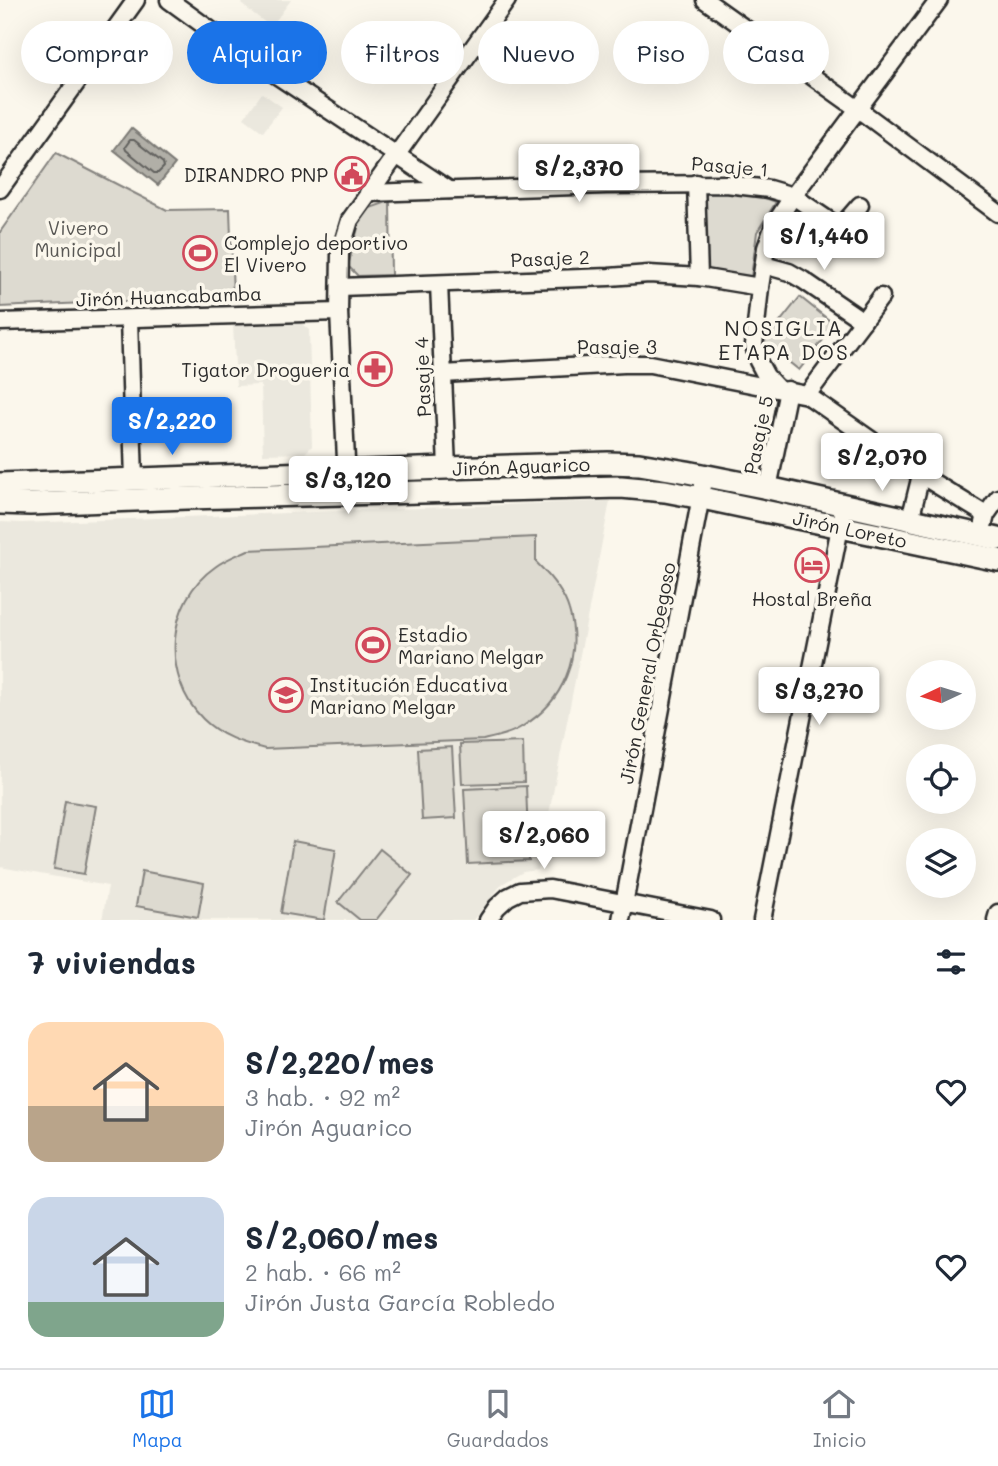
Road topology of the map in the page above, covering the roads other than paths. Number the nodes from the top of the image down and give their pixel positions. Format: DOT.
graph roads {
  1 [pos="136,0"];
  2 [pos="169,0"];
  3 [pos="507,0"];
  4 [pos="705,0"];
  5 [pos="939,0"];
  6 [pos="858,109"];
  7 [pos="395,155"];
  8 [pos="696,183"];
  9 [pos="0,189"];
  10 [pos="449,190"];
  11 [pos="368,193"];
  12 [pos="793,196"];
  13 [pos="860,205"];
  14 [pos="998,213"];
  15 [pos="764,264"];
  16 [pos="699,277"];
  17 [pos="439,284"];
  18 [pos="760,287"];
  19 [pos="340,288"];
  20 [pos="881,297"];
  21 [pos="340,312"];
  22 [pos="129,319"];
  23 [pos="863,321"];
  24 [pos="0,322"];
  25 [pos="754,345"];
  26 [pos="443,374"];
  27 [pos="749,382"];
  28 [pos="783,389"];
  29 [pos="807,394"];
  30 [pos="447,468"];
  31 [pos="346,472"];
  32 [pos="705,475"];
  33 [pos="921,475"];
  34 [pos="134,480"];
  35 [pos="0,484"];
  36 [pos="768,488"];
  37 [pos="348,495"];
  38 [pos="702,498"];
  39 [pos="998,498"];
  40 [pos="0,503"];
  41 [pos="842,516"];
  42 [pos="910,520"];
  43 [pos="988,530"];
  44 [pos="998,560"];
  45 [pos="625,903"];
  46 [pos="998,913"];
  47 [pos="488,920"];
  48 [pos="621,920"];
  49 [pos="711,920"];
  50 [pos="762,920"];
  51 [pos="996,920"];
  1 -- 9 [label="street"];
  2 -- 7 [label="street"];
  3 -- 7 [label="street"];
  4 -- 6 [label="street"];
  5 -- 6 [label="street"];
  6 -- 12 [label="street"];
  6 -- 14 [label="street"];
  7 -- 10 [label="street"];
  7 -- 11 [label="street"];
  8 -- 10 [label="street, Pasaje 1"];
  8 -- 12 [label="street, Pasaje 1"];
  8 -- 16 [label="street"];
  10 -- 11 [label="street, Pasaje 1"];
  11 -- 19 [label="street"];
  12 -- 13 [label="street"];
  12 -- 15 [label="street"];
  15 -- 18 [label="street"];
  15 -- 23 [label="street"];
  16 -- 17 [label="street, Pasaje 2"];
  16 -- 18 [label="street, Pasaje 2"];
  17 -- 19 [label="street, Pasaje 2"];
  17 -- 26 [label="street, Pasaje 4"];
  18 -- 25 [label="street"];
  19 -- 21 [label="street"];
  20 -- 23 [label="street"];
  21 -- 22 [label="street, Jirón Huancabamba"];
  21 -- 31 [label="street"];
  22 -- 24 [label="street, Jirón Huancabamba"];
  22 -- 34 [label="street"];
  23 -- 29 [label="street"];
  25 -- 27 [label="street"];
  25 -- 28 [label="street"];
  26 -- 27 [label="street, Pasaje 3"];
  26 -- 30 [label="street, Pasaje 4"];
  27 -- 28 [label="street, Pasaje 3"];
  28 -- 29 [label="street"];
  28 -- 36 [label="street, Pasaje 5"];
  29 -- 33 [label="street"];
  30 -- 31 [label="main road, Jirón Aguarico"];
  30 -- 32 [label="main road, Jirón Aguarico"];
  31 -- 34 [label="main road, Jirón Aguarico"];
  31 -- 37 [label="street"];
  32 -- 36 [label="main road, Jirón Loreto"];
  32 -- 38 [label="street, Jirón General Orbegoso"];
  33 -- 42 [label="street, Jirón Loreto"];
  33 -- 43 [label="street"];
  34 -- 35 [label="main road, Jirón Aguarico"];
  36 -- 41 [label="main road, Jirón Loreto"];
  37 -- 38 [label="main road, Jirón Aguarico"];
  37 -- 40 [label="main road, Jirón Aguarico"];
  38 -- 41 [label="main road, Jirón Loreto"];
  38 -- 45 [label="street, Jirón General Orbegoso"];
  39 -- 43 [label="street"];
  41 -- 42 [label="main road, Jirón Loreto"];
  41 -- 44 [label="main road, Jirón Loreto"];
  41 -- 50 [label="street"];
  42 -- 43 [label="main road, Jirón Loreto"];
  45 -- 47 [label="street"];
  45 -- 48 [label="street, Jirón General Orbegoso"];
  45 -- 49 [label="street"];
  46 -- 51 [label="street"];
}
